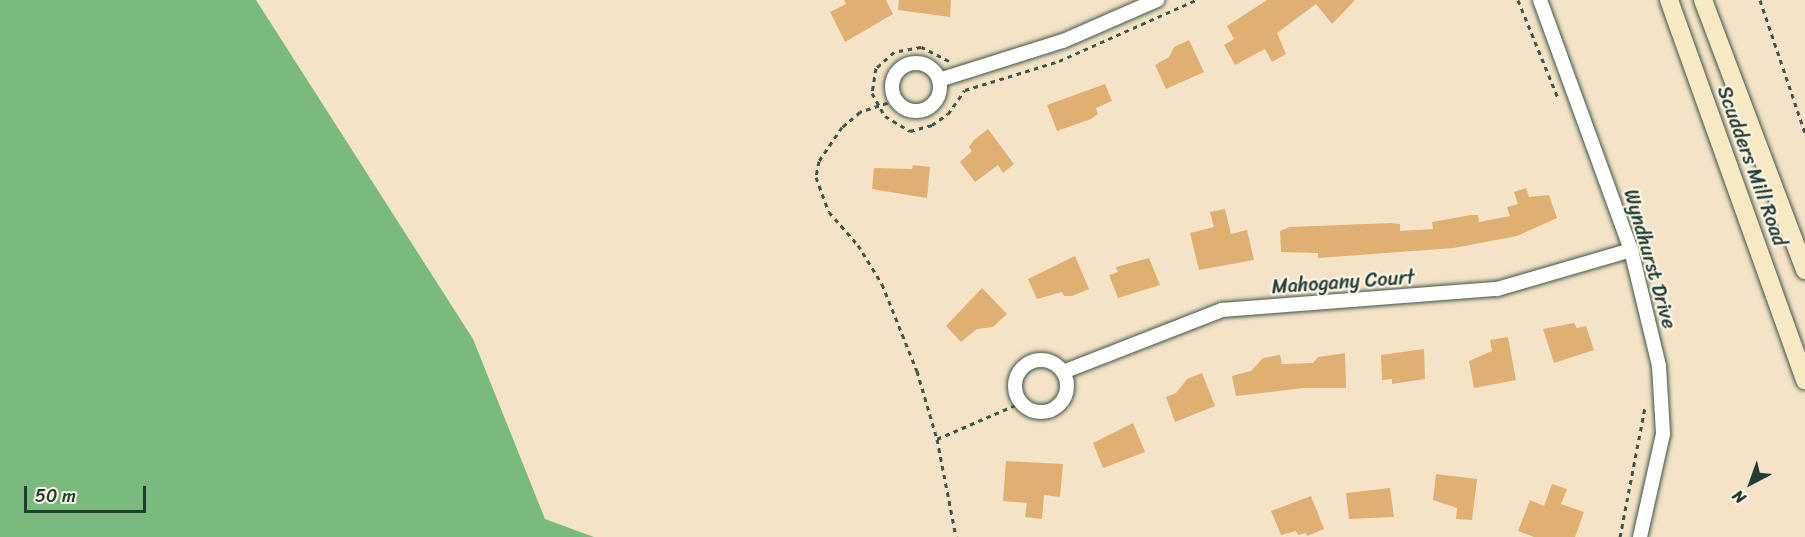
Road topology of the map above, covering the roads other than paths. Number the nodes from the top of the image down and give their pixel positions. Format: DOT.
graph roads {
  1 [pos="1157,0"];
  2 [pos="1540,0"];
  3 [pos="1669,0"];
  4 [pos="1703,0"];
  5 [pos="939,80"];
  6 [pos="1631,250"];
  7 [pos="1805,270"];
  8 [pos="1063,372"];
  9 [pos="1805,380"];
  10 [pos="1640,537"];
  1 -- 5 [label="street"];
  2 -- 6 [label="street, Wyndhurst Drive"];
  3 -- 9 [label="main road, Scudders Mill Road"];
  4 -- 7 [label="main road, Scudders Mill Road"];
  5 -- 5 [label="street"];
  6 -- 8 [label="street, Mahogany Court"];
  6 -- 10 [label="street, Wyndhurst Drive"];
  8 -- 8 [label="street"];
}
